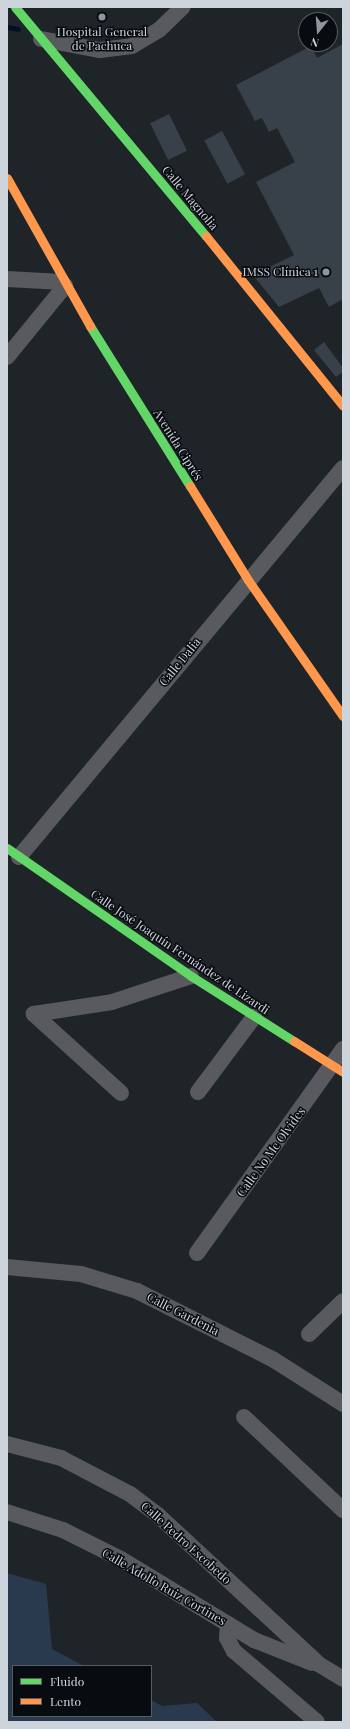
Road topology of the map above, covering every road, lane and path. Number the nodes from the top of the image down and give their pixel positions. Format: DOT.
graph roads {
  1 [pos="15,7"];
  2 [pos="183,7"];
  3 [pos="41,39"];
  4 [pos="7,178"];
  5 [pos="7,280"];
  6 [pos="64,284"];
  7 [pos="7,357"];
  8 [pos="343,406"];
  9 [pos="343,468"];
  10 [pos="248,580"];
  11 [pos="343,716"];
  12 [pos="13,853"];
  13 [pos="191,976"];
  14 [pos="254,1017"];
  15 [pos="343,1049"];
  16 [pos="338,1069"];
  17 [pos="198,1092"];
  18 [pos="120,1093"];
  19 [pos="197,1253"];
  20 [pos="7,1267"];
  21 [pos="343,1301"];
  22 [pos="309,1334"];
  23 [pos="343,1404"];
  24 [pos="244,1417"];
  25 [pos="7,1444"];
  26 [pos="343,1510"];
  27 [pos="7,1512"];
  28 [pos="228,1624"];
  29 [pos="320,1665"];
  30 [pos="343,1679"];
  31 [pos="317,1722"];
  1 -- 3 [label="street, Calle Magnolia"];
  2 -- 3 [label="street"];
  3 -- 8 [label="street, Calle Magnolia"];
  4 -- 6 [label="street, Avenida Ciprés"];
  5 -- 6 [label="street"];
  6 -- 7 [label="street"];
  6 -- 10 [label="street, Avenida Ciprés"];
  9 -- 10 [label="street, Calle Dalia"];
  10 -- 11 [label="street, Avenida Ciprés"];
  10 -- 12 [label="street, Calle Dalia"];
  12 -- 13 [label="street, Calle José Joaquín Fernández de Lizardi"];
  13 -- 14 [label="street, Calle José Joaquín Fernández de Lizardi"];
  13 -- 18 [label="street"];
  14 -- 16 [label="street, Calle José Joaquín Fernández de Lizardi"];
  14 -- 17 [label="street"];
  15 -- 16 [label="street, Calle No Me Olvides"];
  16 -- 19 [label="street, Calle No Me Olvides"];
  20 -- 23 [label="street, Calle Gardenia"];
  21 -- 22 [label="street"];
  24 -- 26 [label="street"];
  25 -- 29 [label="street, Calle Pedro Escobedo"];
  27 -- 28 [label="street, Calle Adolfo Ruiz Cortines"];
  28 -- 29 [label="street, Calle Adolfo Ruiz Cortines"];
  28 -- 31 [label="street"];
  29 -- 30 [label="street, Calle Pedro Escobedo"];
}
